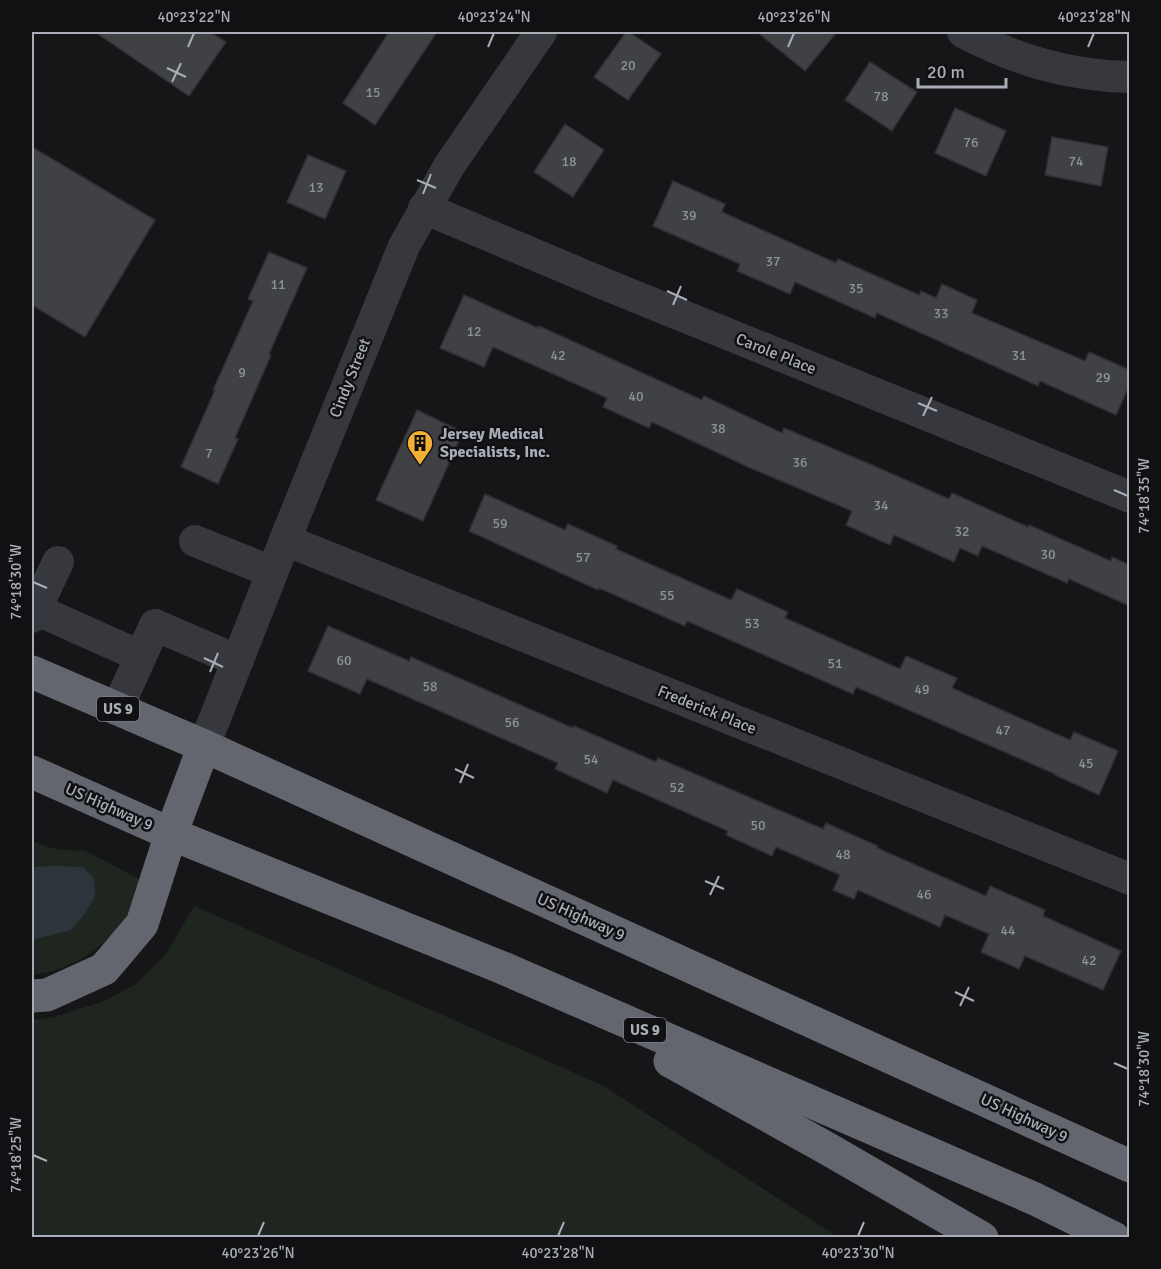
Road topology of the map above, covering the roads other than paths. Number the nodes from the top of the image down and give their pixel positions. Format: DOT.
graph roads {
  1 [pos="541,32"];
  2 [pos="963,32"];
  3 [pos="1130,77"];
  4 [pos="424,208"];
  5 [pos="1130,497"];
  6 [pos="285,540"];
  7 [pos="195,541"];
  8 [pos="58,562"];
  9 [pos="272,572"];
  10 [pos="33,613"];
  11 [pos="140,656"];
  12 [pos="238,661"];
  13 [pos="32,672"];
  14 [pos="117,709"];
  15 [pos="204,746"];
  16 [pos="32,772"];
  17 [pos="171,834"];
  18 [pos="1130,879"];
  19 [pos="503,968"];
  20 [pos="32,996"];
  21 [pos="1130,1166"];
  22 [pos="982,1238"];
  23 [pos="1114,1238"];
  1 -- 4 [label="street, Cindy Street"];
  2 -- 3 [label="street"];
  4 -- 5 [label="street, Carole Place"];
  4 -- 6 [label="street, Cindy Street"];
  6 -- 9 [label="street, Cindy Street"];
  6 -- 18 [label="street, Frederick Place"];
  7 -- 9 [label="street"];
  8 -- 10 [label="street"];
  9 -- 12 [label="street, Cindy Street"];
  10 -- 11 [label="street"];
  11 -- 12 [label="street"];
  11 -- 14 [label="street"];
  12 -- 15 [label="street, Cindy Street"];
  13 -- 14 [label="highway, US Highway 9 / US 9"];
  14 -- 15 [label="highway, US Highway 9 / US 9"];
  15 -- 17 [label="highway"];
  15 -- 21 [label="highway, US Highway 9 / US 9"];
  16 -- 17 [label="highway, US Highway 9 / US 9"];
  17 -- 19 [label="highway, US Highway 9 / US 9"];
  17 -- 20 [label="highway"];
  19 -- 22 [label="highway"];
  19 -- 23 [label="highway, US Highway 9 / US 9"];
}
